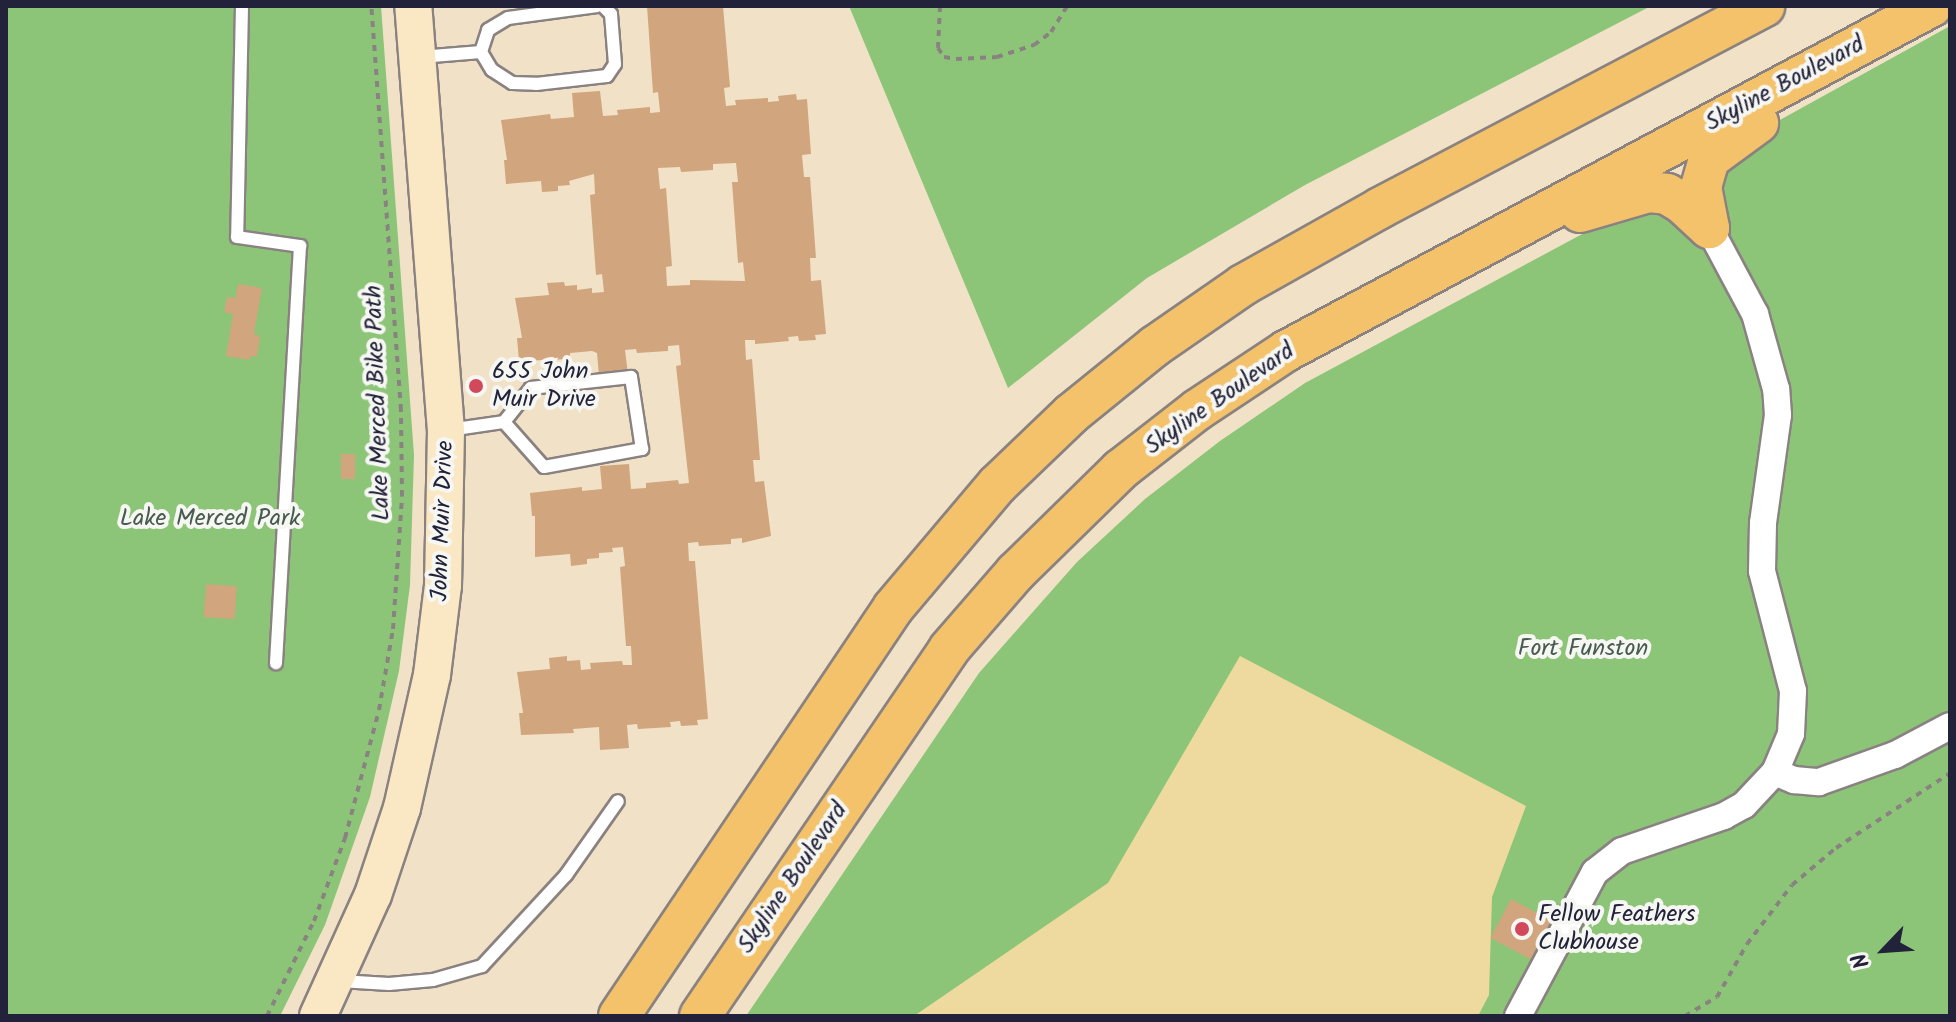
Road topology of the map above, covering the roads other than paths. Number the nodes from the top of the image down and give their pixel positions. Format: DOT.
graph roads {
  1 [pos="242,6"];
  2 [pos="413,6"];
  3 [pos="597,6"];
  4 [pos="603,6"];
  5 [pos="1764,6"];
  6 [pos="1918,14"];
  7 [pos="481,52"];
  8 [pos="417,57"];
  9 [pos="1518,225"];
  10 [pos="1709,228"];
  11 [pos="504,422"];
  12 [pos="446,431"];
  13 [pos="276,663"];
  14 [pos="1950,726"];
  15 [pos="1775,772"];
  16 [pos="618,801"];
  17 [pos="336,980"];
  18 [pos="318,1016"];
  19 [pos="619,1016"];
  20 [pos="700,1016"];
  21 [pos="1518,1016"];
  1 -- 13 [label="lane"];
  2 -- 8 [label="street, John Muir Drive"];
  3 -- 7 [label="lane"];
  4 -- 7 [label="lane"];
  5 -- 19 [label="main road"];
  6 -- 9 [label="main road, Skyline Boulevard"];
  6 -- 10 [label="main road"];
  7 -- 8 [label="lane"];
  8 -- 12 [label="street, John Muir Drive"];
  9 -- 10 [label="main road"];
  9 -- 20 [label="main road, Skyline Boulevard"];
  10 -- 15 [label="street"];
  11 -- 11 [label="lane"];
  11 -- 12 [label="lane"];
  12 -- 17 [label="street, John Muir Drive"];
  14 -- 15 [label="street"];
  15 -- 21 [label="street"];
  16 -- 17 [label="lane"];
  17 -- 18 [label="street, John Muir Drive"];
}
